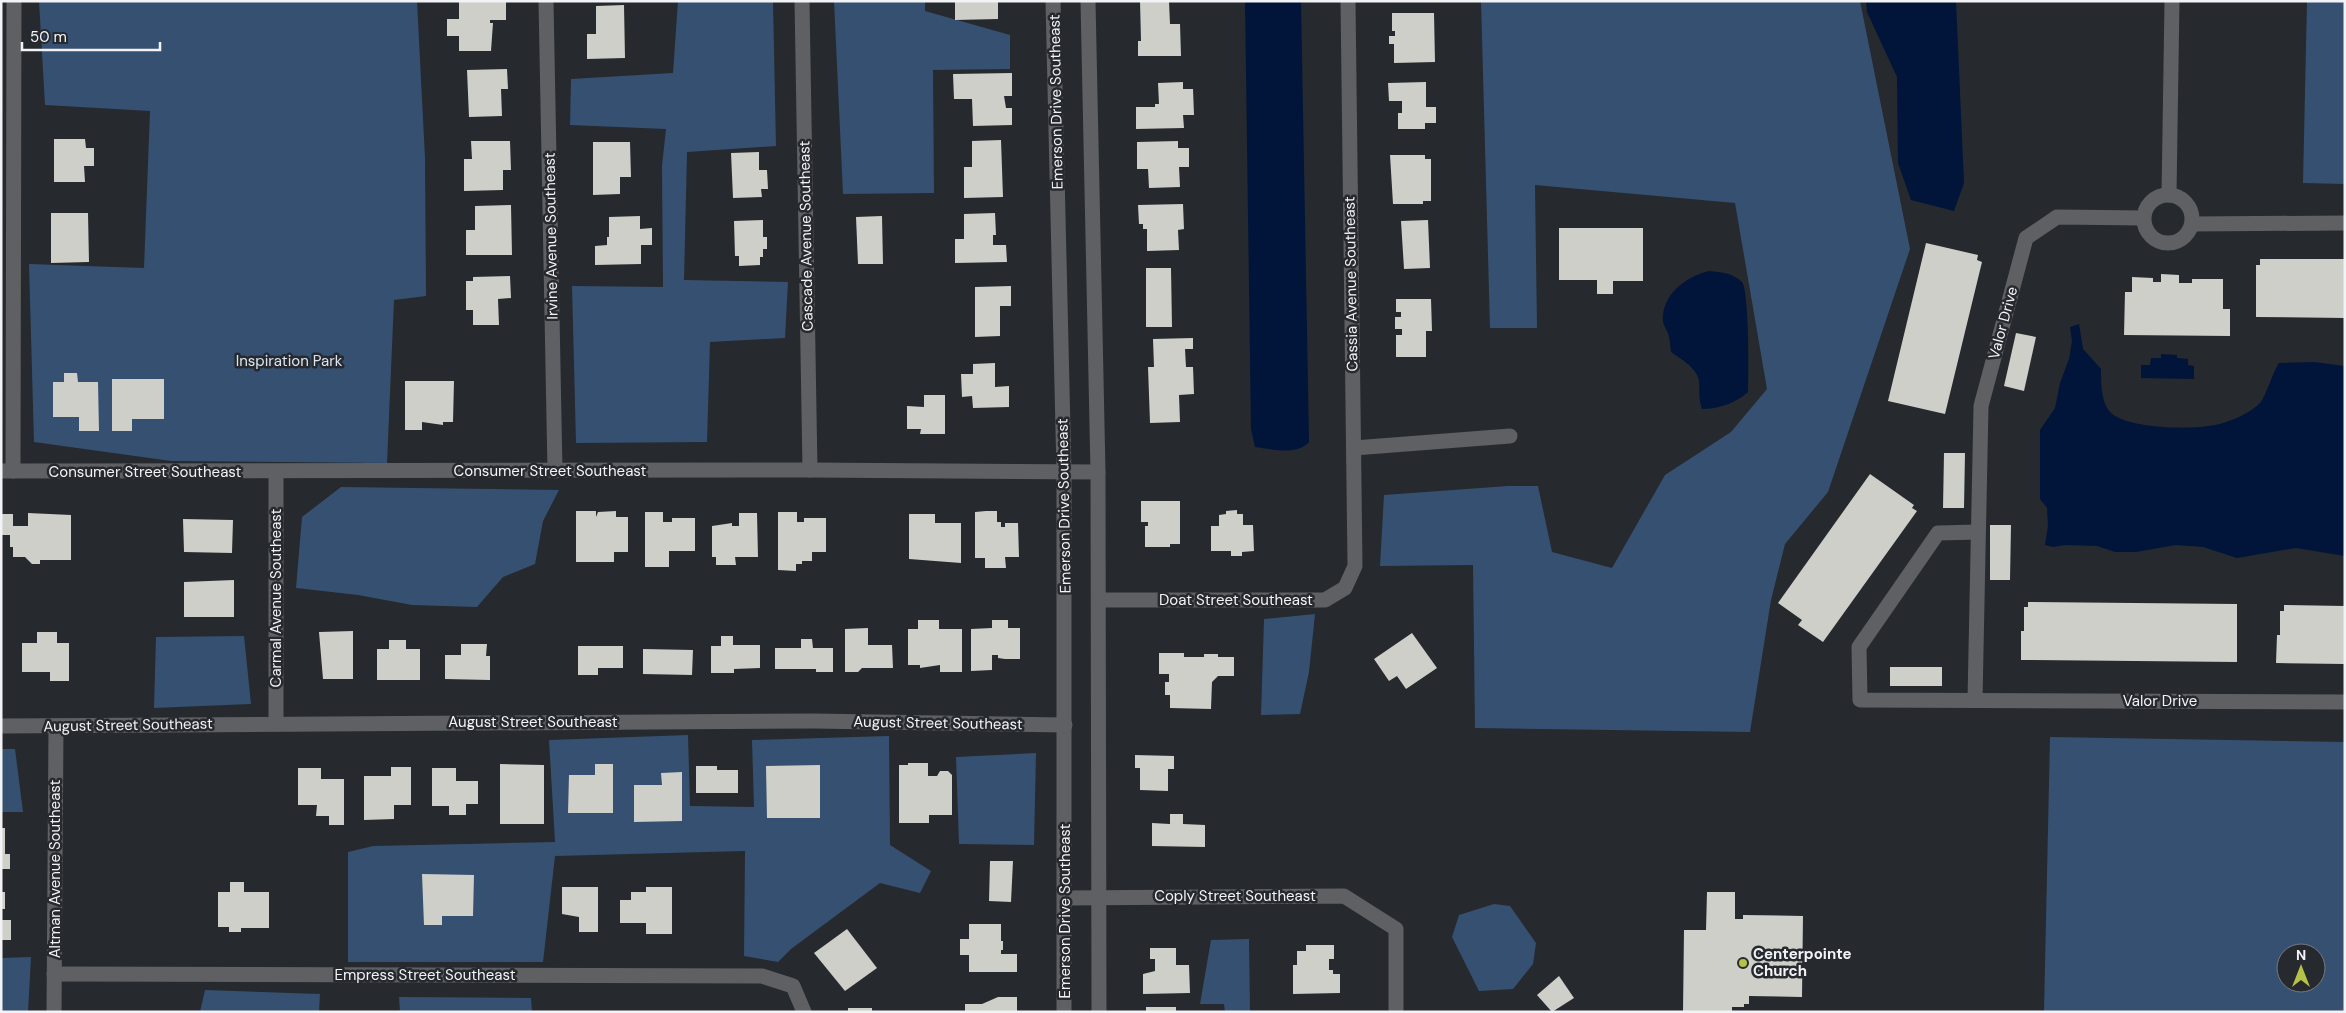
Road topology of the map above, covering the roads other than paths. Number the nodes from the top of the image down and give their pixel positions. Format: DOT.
graph roads {
  1 [pos="14,1"];
  2 [pos="546,1"];
  3 [pos="802,1"];
  4 [pos="1053,1"];
  5 [pos="1088,1"];
  6 [pos="1348,1"];
  7 [pos="2172,1"];
  8 [pos="2169,195"];
  9 [pos="2142,218"];
  10 [pos="2345,223"];
  11 [pos="2192,224"];
  12 [pos="1510,436"];
  13 [pos="1354,448"];
  14 [pos="810,470"];
  15 [pos="7,471"];
  16 [pos="555,471"];
  17 [pos="276,472"];
  18 [pos="1098,472"];
  19 [pos="1064,473"];
  20 [pos="1978,532"];
  21 [pos="1355,566"];
  22 [pos="1099,600"];
  23 [pos="1975,700"];
  24 [pos="2345,702"];
  25 [pos="276,723"];
  26 [pos="1065,725"];
  27 [pos="1,726"];
  28 [pos="56,726"];
  29 [pos="1100,896"];
  30 [pos="1066,898"];
  31 [pos="54,974"];
  32 [pos="54,1012"];
  33 [pos="804,1012"];
  34 [pos="1064,1012"];
  35 [pos="1099,1012"];
  36 [pos="1396,1012"];
  1 -- 15 [label="street"];
  2 -- 16 [label="street, Irvine Avenue Southeast"];
  3 -- 14 [label="street, Cascade Avenue Southeast"];
  4 -- 19 [label="street, Emerson Drive Southeast"];
  5 -- 18 [label="street"];
  6 -- 13 [label="street, Cassia Avenue Southeast"];
  7 -- 8 [label="street"];
  8 -- 9 [label="street"];
  8 -- 11 [label="street"];
  9 -- 11 [label="street"];
  9 -- 20 [label="street, Valor Drive"];
  10 -- 11 [label="street"];
  12 -- 13 [label="street"];
  13 -- 21 [label="street, Cassia Avenue Southeast"];
  14 -- 16 [label="street, Consumer Street Southeast"];
  14 -- 19 [label="street, Consumer Street Southeast"];
  15 -- 17 [label="street, Consumer Street Southeast"];
  16 -- 17 [label="street, Consumer Street Southeast"];
  17 -- 25 [label="street, Carmal Avenue Southeast"];
  18 -- 19 [label="street, Consumer Street Southeast"];
  18 -- 22 [label="street"];
  19 -- 26 [label="street, Emerson Drive Southeast"];
  20 -- 23 [label="street, Valor Drive"];
  20 -- 23 [label="street, Valor Drive"];
  21 -- 22 [label="street, Doat Street Southeast"];
  22 -- 29 [label="street"];
  23 -- 24 [label="street, Valor Drive"];
  25 -- 26 [label="street, August Street Southeast"];
  25 -- 28 [label="street, August Street Southeast"];
  26 -- 30 [label="street, Emerson Drive Southeast"];
  27 -- 28 [label="street, August Street Southeast"];
  28 -- 31 [label="street, Altman Avenue Southeast"];
  29 -- 30 [label="street, Coply Street Southeast"];
  29 -- 35 [label="street"];
  29 -- 36 [label="street, Coply Street Southeast"];
  30 -- 34 [label="street, Emerson Drive Southeast"];
  31 -- 32 [label="street, Altman Avenue Southeast"];
  31 -- 33 [label="street, Empress Street Southeast"];
}
